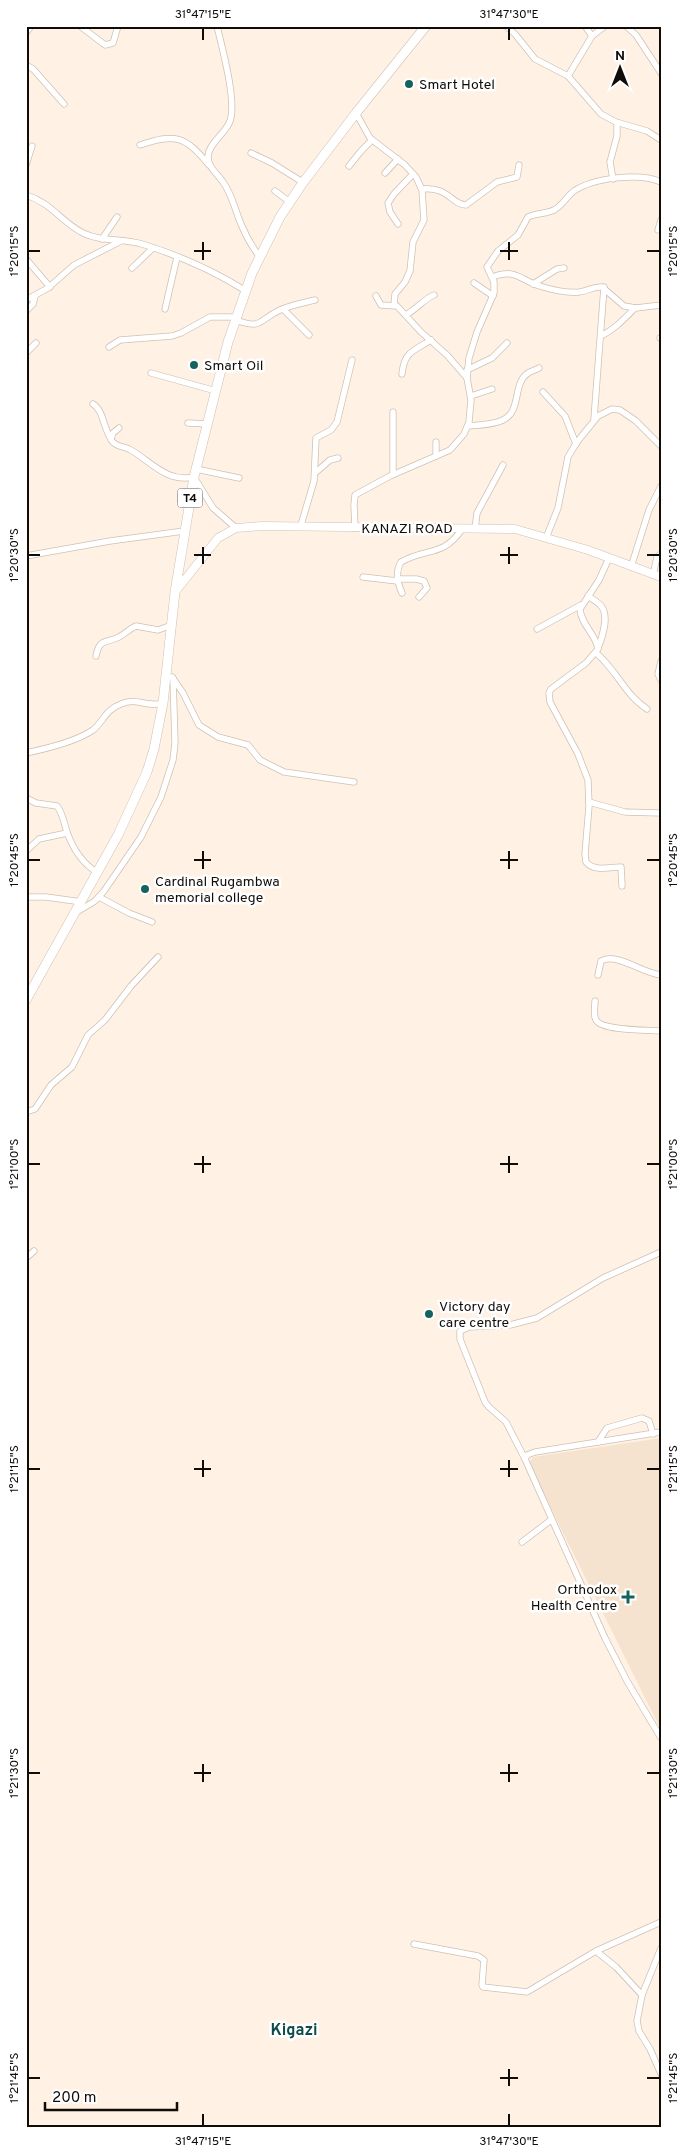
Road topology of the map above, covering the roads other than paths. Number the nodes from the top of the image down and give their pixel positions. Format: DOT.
graph roads {
  1 [pos="31,26"];
  2 [pos="80,26"];
  3 [pos="118,26"];
  4 [pos="217,26"];
  5 [pos="426,26"];
  6 [pos="506,26"];
  7 [pos="585,26"];
  8 [pos="605,26"];
  9 [pos="626,26"];
  10 [pos="26,33"];
  11 [pos="592,36"];
  12 [pos="26,65"];
  13 [pos="661,73"];
  14 [pos="568,76"];
  15 [pos="64,104"];
  16 [pos="356,113"];
  17 [pos="617,123"];
  18 [pos="372,140"];
  19 [pos="661,140"];
  20 [pos="140,145"];
  21 [pos="32,146"];
  22 [pos="251,153"];
  23 [pos="398,159"];
  24 [pos="26,165"];
  25 [pos="519,165"];
  26 [pos="210,166"];
  27 [pos="349,166"];
  28 [pos="385,172"];
  29 [pos="413,174"];
  30 [pos="614,180"];
  31 [pos="304,182"];
  32 [pos="661,182"];
  33 [pos="422,189"];
  34 [pos="275,191"];
  35 [pos="26,195"];
  36 [pos="290,202"];
  37 [pos="117,217"];
  38 [pos="661,220"];
  39 [pos="398,224"];
  40 [pos="658,230"];
  41 [pos="102,239"];
  42 [pos="121,240"];
  43 [pos="153,248"];
  44 [pos="177,257"];
  45 [pos="260,257"];
  46 [pos="26,259"];
  47 [pos="132,268"];
  48 [pos="564,268"];
  49 [pos="492,278"];
  50 [pos="474,283"];
  51 [pos="533,284"];
  52 [pos="50,286"];
  53 [pos="604,288"];
  54 [pos="246,291"];
  55 [pos="434,295"];
  56 [pos="35,296"];
  57 [pos="376,296"];
  58 [pos="493,296"];
  59 [pos="26,300"];
  60 [pos="315,300"];
  61 [pos="394,305"];
  62 [pos="661,305"];
  63 [pos="635,308"];
  64 [pos="165,309"];
  65 [pos="283,309"];
  66 [pos="26,311"];
  67 [pos="406,316"];
  68 [pos="237,319"];
  69 [pos="309,335"];
  70 [pos="601,336"];
  71 [pos="431,340"];
  72 [pos="36,343"];
  73 [pos="507,343"];
  74 [pos="109,347"];
  75 [pos="26,352"];
  76 [pos="352,360"];
  77 [pos="539,368"];
  78 [pos="467,370"];
  79 [pos="151,373"];
  80 [pos="402,374"];
  81 [pos="467,378"];
  82 [pos="492,389"];
  83 [pos="216,391"];
  84 [pos="543,392"];
  85 [pos="471,396"];
  86 [pos="93,404"];
  87 [pos="393,412"];
  88 [pos="594,419"];
  89 [pos="188,423"];
  90 [pos="208,424"];
  91 [pos="468,426"];
  92 [pos="119,428"];
  93 [pos="111,439"];
  94 [pos="436,442"];
  95 [pos="576,444"];
  96 [pos="661,446"];
  97 [pos="436,456"];
  98 [pos="338,458"];
  99 [pos="503,465"];
  100 [pos="195,473"];
  101 [pos="315,473"];
  102 [pos="392,474"];
  103 [pos="239,478"];
  104 [pos="661,486"];
  105 [pos="300,525"];
  106 [pos="236,528"];
  107 [pos="356,528"];
  108 [pos="462,528"];
  109 [pos="475,528"];
  110 [pos="184,531"];
  111 [pos="546,538"];
  112 [pos="661,554"];
  113 [pos="26,556"];
  114 [pos="609,558"];
  115 [pos="630,567"];
  116 [pos="657,576"];
  117 [pos="363,577"];
  118 [pos="397,580"];
  119 [pos="176,592"];
  120 [pos="402,593"];
  121 [pos="419,596"];
  122 [pos="588,596"];
  123 [pos="581,605"];
  124 [pos="172,625"];
  125 [pos="537,629"];
  126 [pos="597,651"];
  127 [pos="96,656"];
  128 [pos="661,661"];
  129 [pos="170,675"];
  130 [pos="661,680"];
  131 [pos="163,703"];
  132 [pos="648,709"];
  133 [pos="26,753"];
  134 [pos="354,782"];
  135 [pos="26,798"];
  136 [pos="589,802"];
  137 [pos="661,813"];
  138 [pos="68,833"];
  139 [pos="26,851"];
  140 [pos="98,873"];
  141 [pos="622,886"];
  142 [pos="26,897"];
  143 [pos="99,897"];
  144 [pos="82,902"];
  145 [pos="75,913"];
  146 [pos="152,922"];
  147 [pos="158,957"];
  148 [pos="598,975"];
  149 [pos="661,975"];
  150 [pos="29,988"];
  151 [pos="26,1000"];
  152 [pos="595,1001"];
  153 [pos="661,1030"];
  154 [pos="26,1112"];
  155 [pos="34,1251"];
  156 [pos="661,1252"];
  157 [pos="26,1258"];
  158 [pos="661,1432"];
  159 [pos="653,1434"];
  160 [pos="598,1442"];
  161 [pos="525,1459"];
  162 [pos="551,1520"];
  163 [pos="522,1542"];
  164 [pos="661,1738"];
  165 [pos="661,1922"];
  166 [pos="414,1944"];
  167 [pos="661,1948"];
  168 [pos="596,1951"];
  169 [pos="642,1995"];
  170 [pos="661,2074"];
  1 -- 10 [label="street"];
  2 -- 3 [label="street"];
  4 -- 26 [label="street"];
  5 -- 16 [label="highway, T4"];
  6 -- 14 [label="street"];
  7 -- 11 [label="street"];
  8 -- 11 [label="street"];
  9 -- 13 [label="street"];
  11 -- 14 [label="street"];
  12 -- 15 [label="street"];
  14 -- 17 [label="street"];
  16 -- 18 [label="street"];
  16 -- 31 [label="highway, T4"];
  17 -- 19 [label="street"];
  17 -- 30 [label="street"];
  18 -- 23 [label="street"];
  18 -- 27 [label="street"];
  20 -- 26 [label="street"];
  21 -- 24 [label="street"];
  22 -- 31 [label="street"];
  23 -- 28 [label="street"];
  23 -- 29 [label="street"];
  25 -- 33 [label="street"];
  26 -- 45 [label="street"];
  29 -- 33 [label="street"];
  29 -- 39 [label="street"];
  30 -- 32 [label="street"];
  30 -- 49 [label="street"];
  31 -- 36 [label="highway, T4"];
  33 -- 61 [label="street"];
  34 -- 36 [label="street"];
  35 -- 41 [label="street"];
  36 -- 45 [label="highway, T4"];
  37 -- 41 [label="street"];
  38 -- 40 [label="street"];
  41 -- 42 [label="street"];
  42 -- 43 [label="street"];
  42 -- 52 [label="street"];
  43 -- 44 [label="street"];
  43 -- 47 [label="street"];
  44 -- 54 [label="street"];
  44 -- 64 [label="street"];
  45 -- 54 [label="highway, T4"];
  46 -- 52 [label="street"];
  48 -- 51 [label="street"];
  49 -- 51 [label="street"];
  49 -- 58 [label="street"];
  50 -- 58 [label="street"];
  51 -- 53 [label="street"];
  52 -- 56 [label="street"];
  53 -- 63 [label="street"];
  53 -- 70 [label="street"];
  54 -- 68 [label="highway, T4"];
  55 -- 67 [label="street"];
  56 -- 59 [label="street"];
  56 -- 66 [label="street"];
  57 -- 61 [label="street"];
  58 -- 78 [label="street"];
  60 -- 65 [label="street"];
  61 -- 67 [label="street"];
  62 -- 63 [label="street"];
  63 -- 70 [label="street"];
  65 -- 68 [label="street"];
  65 -- 69 [label="street"];
  67 -- 71 [label="street"];
  68 -- 74 [label="street"];
  68 -- 83 [label="highway, T4"];
  70 -- 88 [label="street"];
  71 -- 80 [label="street"];
  71 -- 81 [label="street"];
  72 -- 75 [label="street"];
  73 -- 78 [label="street"];
  76 -- 101 [label="street"];
  77 -- 91 [label="street"];
  78 -- 81 [label="street"];
  79 -- 83 [label="street"];
  81 -- 85 [label="street"];
  82 -- 85 [label="street"];
  83 -- 90 [label="highway, T4"];
  84 -- 95 [label="street"];
  85 -- 91 [label="street"];
  86 -- 93 [label="street"];
  87 -- 102 [label="street"];
  88 -- 95 [label="street"];
  88 -- 96 [label="street"];
  89 -- 90 [label="street"];
  90 -- 100 [label="highway, T4"];
  91 -- 97 [label="street"];
  92 -- 93 [label="street"];
  93 -- 100 [label="street"];
  94 -- 97 [label="street"];
  95 -- 111 [label="street"];
  97 -- 102 [label="street"];
  98 -- 101 [label="street"];
  99 -- 109 [label="street"];
  100 -- 103 [label="street"];
  100 -- 106 [label="street"];
  100 -- 110 [label="highway, T4"];
  101 -- 105 [label="street"];
  102 -- 107 [label="street"];
  104 -- 115 [label="street"];
  105 -- 106 [label="main road, KANAZI ROAD"];
  105 -- 107 [label="main road, KANAZI ROAD"];
  106 -- 119 [label="main road"];
  107 -- 108 [label="main road, KANAZI ROAD"];
  108 -- 109 [label="main road, KANAZI ROAD"];
  108 -- 118 [label="street"];
  109 -- 111 [label="main road, KANAZI ROAD"];
  110 -- 113 [label="street"];
  110 -- 119 [label="highway, T4"];
  111 -- 114 [label="main road, KANAZI ROAD"];
  112 -- 116 [label="street"];
  114 -- 115 [label="main road, KANAZI ROAD"];
  114 -- 122 [label="street"];
  115 -- 116 [label="main road, KANAZI ROAD"];
  117 -- 118 [label="street"];
  118 -- 120 [label="street"];
  118 -- 121 [label="street"];
  119 -- 124 [label="highway, T4"];
  122 -- 123 [label="street"];
  122 -- 126 [label="street"];
  123 -- 125 [label="street"];
  123 -- 126 [label="street"];
  124 -- 127 [label="street"];
  124 -- 129 [label="highway, T4"];
  126 -- 132 [label="street"];
  126 -- 136 [label="street"];
  128 -- 130 [label="street"];
  129 -- 131 [label="highway, T4"];
  129 -- 134 [label="street"];
  129 -- 143 [label="street"];
  131 -- 133 [label="street"];
  131 -- 140 [label="highway, T4"];
  135 -- 138 [label="street"];
  136 -- 137 [label="street"];
  136 -- 141 [label="street"];
  138 -- 139 [label="street"];
  138 -- 140 [label="street"];
  140 -- 144 [label="highway, T4"];
  142 -- 144 [label="street"];
  143 -- 145 [label="street"];
  143 -- 146 [label="street"];
  144 -- 145 [label="highway, T4"];
  145 -- 150 [label="highway, T4"];
  147 -- 154 [label="street"];
  148 -- 149 [label="street"];
  150 -- 151 [label="highway, T4"];
  152 -- 153 [label="street"];
  155 -- 157 [label="street"];
  156 -- 161 [label="street"];
  158 -- 159 [label="street"];
  159 -- 160 [label="street"];
  159 -- 160 [label="street"];
  160 -- 161 [label="street"];
  161 -- 162 [label="street"];
  162 -- 163 [label="street"];
  162 -- 164 [label="street"];
  165 -- 168 [label="street"];
  166 -- 168 [label="street"];
  167 -- 169 [label="street"];
  168 -- 169 [label="street"];
  169 -- 170 [label="street"];
}
